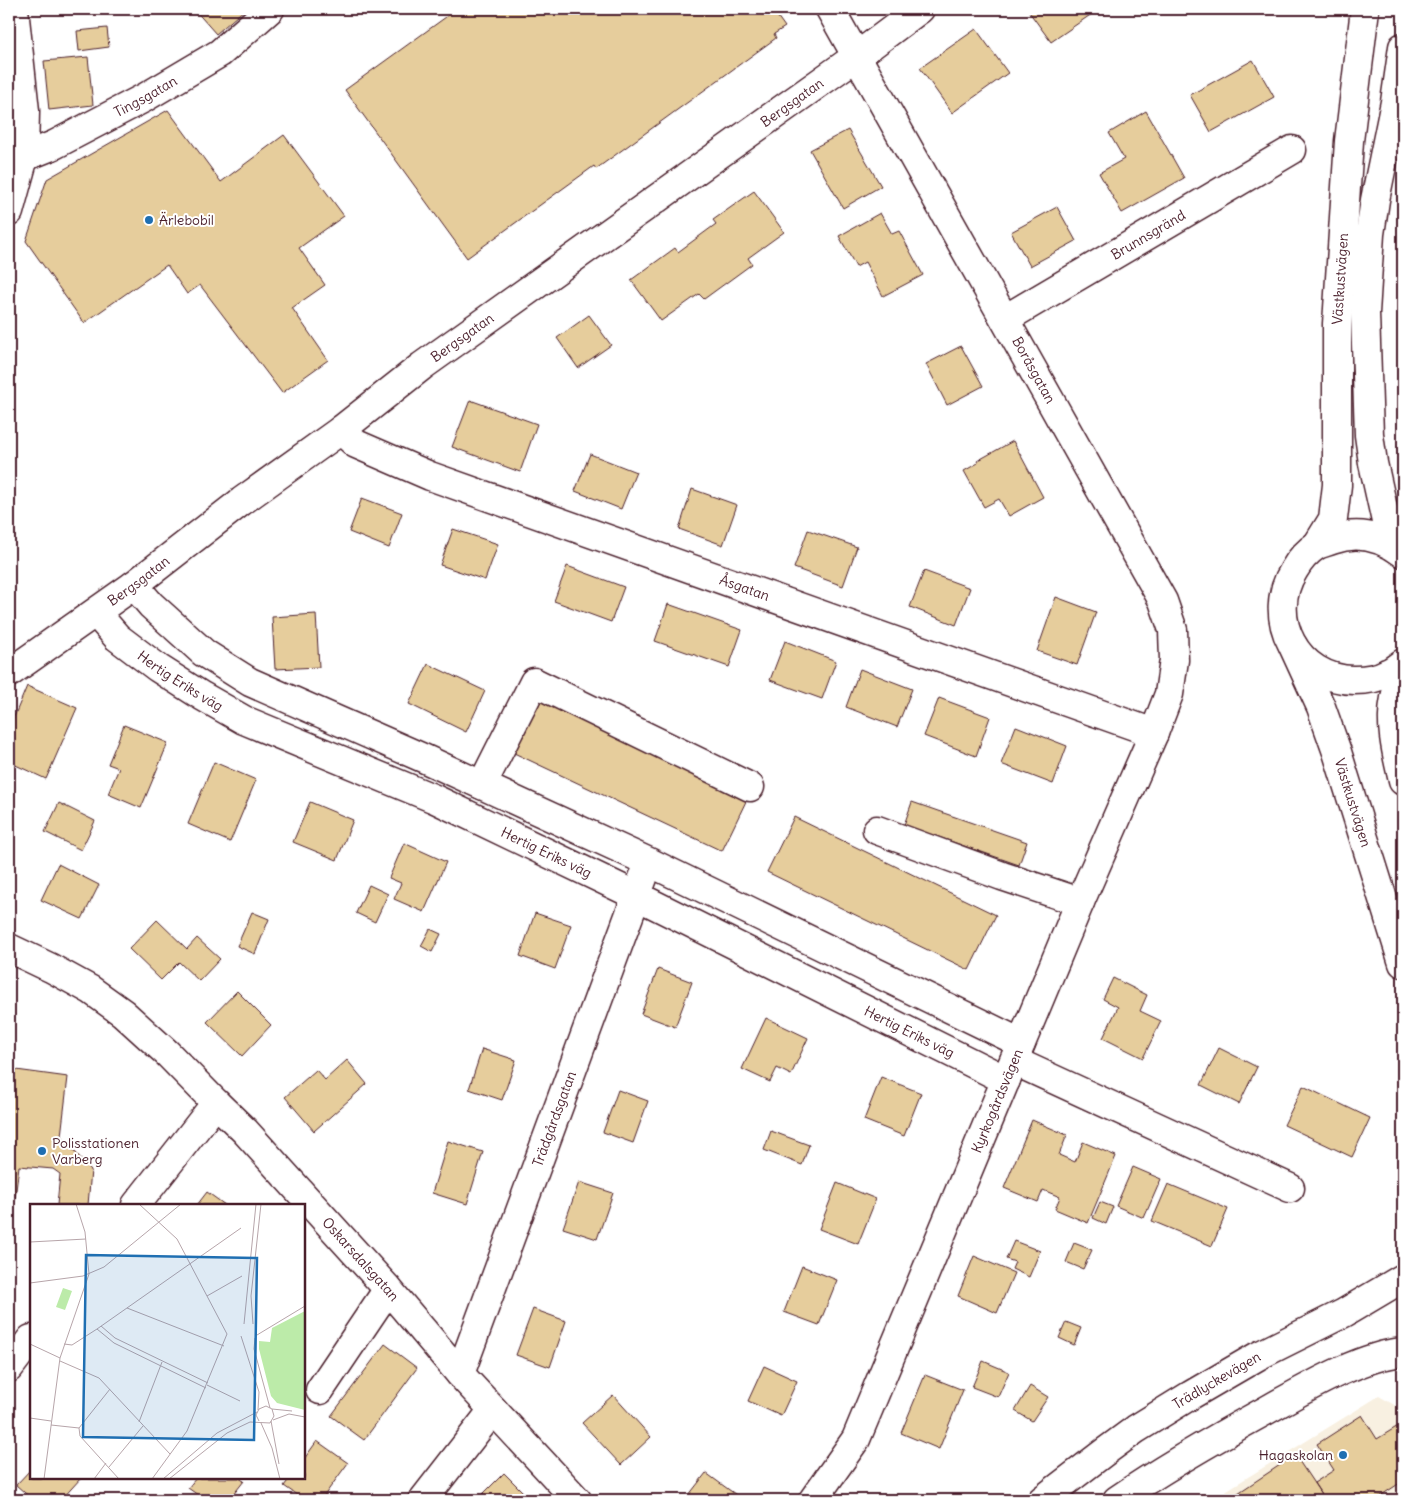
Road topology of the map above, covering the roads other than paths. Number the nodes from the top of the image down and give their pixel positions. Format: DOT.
graph roads {
  1 [pos="14,9"];
  2 [pos="270,9"];
  3 [pos="830,9"];
  4 [pos="920,9"];
  5 [pos="1365,9"];
  6 [pos="1403,47"];
  7 [pos="856,56"];
  8 [pos="1292,150"];
  9 [pos="16,160"];
  10 [pos="9,212"];
  11 [pos="1005,319"];
  12 [pos="341,430"];
  13 [pos="1317,545"];
  14 [pos="1397,549"];
  15 [pos="134,585"];
  16 [pos="96,613"];
  17 [pos="1293,646"];
  18 [pos="1403,663"];
  19 [pos="1403,667"];
  20 [pos="9,673"];
  21 [pos="1169,694"];
  22 [pos="1154,734"];
  23 [pos="1403,781"];
  24 [pos="482,785"];
  25 [pos="750,787"];
  26 [pos="878,830"];
  27 [pos="649,862"];
  28 [pos="637,896"];
  29 [pos="1080,902"];
  30 [pos="9,948"];
  31 [pos="1403,963"];
  32 [pos="1014,1061"];
  33 [pos="216,1103"];
  34 [pos="1290,1188"];
  35 [pos="137,1204"];
  36 [pos="1403,1278"];
  37 [pos="388,1290"];
  38 [pos="30,1340"];
  39 [pos="1403,1352"];
  40 [pos="9,1368"];
  41 [pos="460,1374"];
  42 [pos="320,1390"];
  43 [pos="493,1410"];
  44 [pos="423,1500"];
  45 [pos="577,1500"];
  46 [pos="813,1500"];
  47 [pos="1042,1500"];
  48 [pos="1117,1500"];
  1 -- 9 [label="street"];
  2 -- 9 [label="street, Tingsgatan"];
  3 -- 7 [label="street, Boråsgatan"];
  4 -- 7 [label="street, Bergsgatan"];
  5 -- 13 [label="street, Västkustvägen"];
  6 -- 14 [label="street, Västkustvägen"];
  7 -- 11 [label="street, Boråsgatan"];
  7 -- 12 [label="street, Bergsgatan"];
  8 -- 11 [label="street, Brunnsgränd"];
  9 -- 10 [label="street"];
  11 -- 21 [label="street, Boråsgatan"];
  12 -- 15 [label="street, Bergsgatan"];
  12 -- 22 [label="street, Åsgatan"];
  13 -- 14 [label="street"];
  13 -- 17 [label="street, Västkustvägen"];
  15 -- 16 [label="street, Bergsgatan"];
  15 -- 24 [label="street, Hertig Eriks väg"];
  16 -- 20 [label="street, Bergsgatan"];
  16 -- 28 [label="street, Hertig Eriks väg"];
  17 -- 18 [label="street"];
  17 -- 31 [label="street, Västkustvägen"];
  19 -- 23 [label="street"];
  21 -- 22 [label="street, Kyrkogårdsvägen"];
  22 -- 29 [label="street, Kyrkogårdsvägen"];
  24 -- 25 [label="street"];
  24 -- 27 [label="street, Hertig Eriks väg"];
  26 -- 29 [label="street"];
  27 -- 28 [label="street, Trädgårdsgatan"];
  27 -- 32 [label="street, Hertig Eriks väg"];
  28 -- 32 [label="street, Hertig Eriks väg"];
  28 -- 41 [label="street, Trädgårdsgatan"];
  29 -- 32 [label="street, Kyrkogårdsvägen"];
  30 -- 33 [label="street, Oskarsdalsgatan"];
  32 -- 34 [label="street, Hertig Eriks väg"];
  32 -- 46 [label="street, Kyrkogårdsvägen"];
  33 -- 35 [label="street"];
  33 -- 37 [label="street, Oskarsdalsgatan"];
  36 -- 47 [label="street, Trädlyckevägen"];
  37 -- 41 [label="street, Oskarsdalsgatan"];
  37 -- 42 [label="street"];
  38 -- 40 [label="street"];
  39 -- 48 [label="street"];
  41 -- 43 [label="street, Oskarsdalsgatan"];
  43 -- 44 [label="street"];
  43 -- 45 [label="street, Oskarsdalsgatan"];
}
